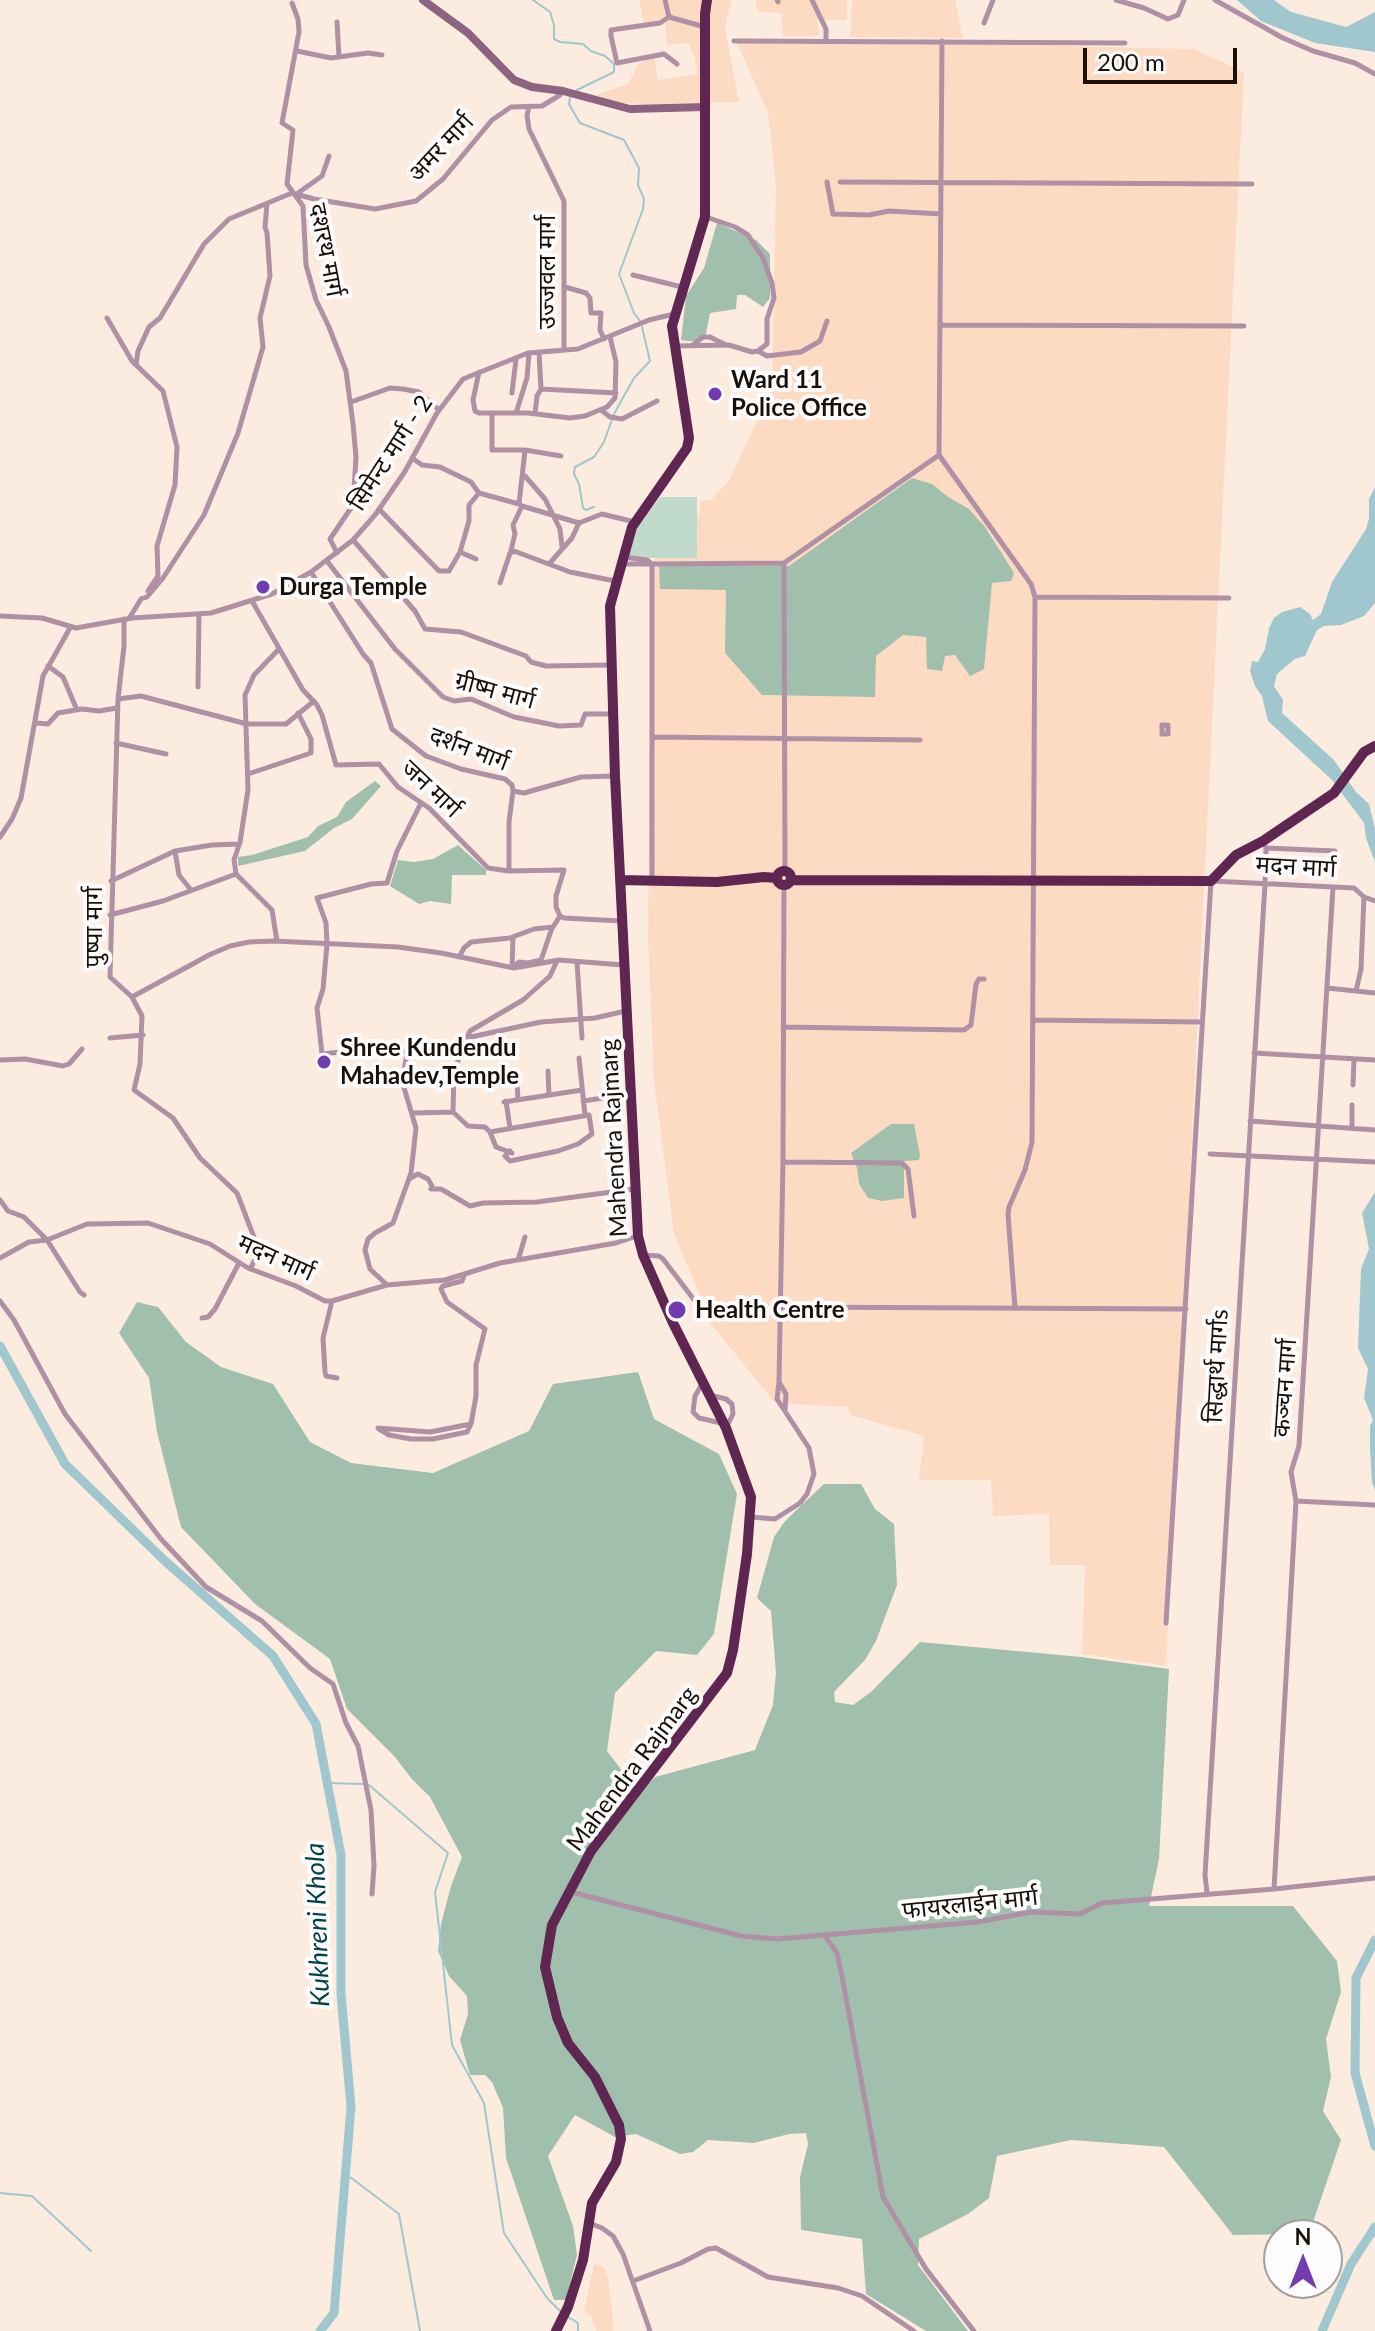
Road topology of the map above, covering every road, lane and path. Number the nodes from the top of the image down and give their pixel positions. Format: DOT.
graph roads {
  1 [pos="423,0"];
  2 [pos="665,0"];
  3 [pos="707,0"];
  4 [pos="812,0"];
  5 [pos="993,0"];
  6 [pos="1116,0"];
  7 [pos="1184,0"];
  8 [pos="1215,0"];
  9 [pos="292,3"];
  10 [pos="669,17"];
  11 [pos="337,22"];
  12 [pos="984,23"];
  13 [pos="705,27"];
  14 [pos="734,41"];
  15 [pos="826,41"];
  16 [pos="942,41"];
  17 [pos="1125,43"];
  18 [pos="297,51"];
  19 [pos="382,55"];
  20 [pos="339,57"];
  21 [pos="677,64"];
  22 [pos="1375,74"];
  23 [pos="563,91"];
  24 [pos="529,107"];
  25 [pos="705,107"];
  26 [pos="329,156"];
  27 [pos="827,182"];
  28 [pos="840,182"];
  29 [pos="941,184"];
  30 [pos="1252,184"];
  31 [pos="294,193"];
  32 [pos="268,202"];
  33 [pos="941,214"];
  34 [pos="705,217"];
  35 [pos="633,275"];
  36 [pos="565,287"];
  37 [pos="683,287"];
  38 [pos="675,314"];
  39 [pos="107,318"];
  40 [pos="827,321"];
  41 [pos="940,325"];
  42 [pos="1244,326"];
  43 [pos="607,338"];
  44 [pos="674,346"];
  45 [pos="564,350"];
  46 [pos="758,351"];
  47 [pos="539,352"];
  48 [pos="529,353"];
  49 [pos="516,358"];
  50 [pos="136,365"];
  51 [pos="479,372"];
  52 [pos="541,389"];
  53 [pos="512,393"];
  54 [pos="616,393"];
  55 [pos="657,401"];
  56 [pos="351,403"];
  57 [pos="439,410"];
  58 [pos="601,410"];
  59 [pos="492,413"];
  60 [pos="516,413"];
  61 [pos="535,414"];
  62 [pos="525,450"];
  63 [pos="939,455"];
  64 [pos="561,456"];
  65 [pos="412,457"];
  66 [pos="524,476"];
  67 [pos="479,493"];
  68 [pos="521,505"];
  69 [pos="379,509"];
  70 [pos="553,517"];
  71 [pos="636,522"];
  72 [pos="579,523"];
  73 [pos="353,540"];
  74 [pos="562,547"];
  75 [pos="460,552"];
  76 [pos="513,552"];
  77 [pos="337,553"];
  78 [pos="476,559"];
  79 [pos="621,560"];
  80 [pos="327,561"];
  81 [pos="784,563"];
  82 [pos="549,564"];
  83 [pos="652,564"];
  84 [pos="311,572"];
  85 [pos="616,581"];
  86 [pos="500,583"];
  87 [pos="1035,597"];
  88 [pos="1229,598"];
  89 [pos="141,599"];
  90 [pos="252,601"];
  91 [pos="199,614"];
  92 [pos="0,616"];
  93 [pos="126,618"];
  94 [pos="70,628"];
  95 [pos="279,649"];
  96 [pos="612,665"];
  97 [pos="48,666"];
  98 [pos="198,687"];
  99 [pos="118,699"];
  100 [pos="314,701"];
  101 [pos="117,708"];
  102 [pos="77,710"];
  103 [pos="298,713"];
  104 [pos="613,714"];
  105 [pos="36,723"];
  106 [pos="247,724"];
  107 [pos="652,737"];
  108 [pos="785,738"];
  109 [pos="920,740"];
  110 [pos="116,743"];
  111 [pos="1375,746"];
  112 [pos="166,754"];
  113 [pos="248,774"];
  114 [pos="615,776"];
  115 [pos="513,791"];
  116 [pos="421,803"];
  117 [pos="0,837"];
  118 [pos="239,844"];
  119 [pos="1264,844"];
  120 [pos="175,851"];
  121 [pos="1335,851"];
  122 [pos="509,871"];
  123 [pos="236,874"];
  124 [pos="784,879"];
  125 [pos="620,880"];
  126 [pos="652,880"];
  127 [pos="1034,880"];
  128 [pos="111,881"];
  129 [pos="1211,881"];
  130 [pos="1265,884"];
  131 [pos="1333,887"];
  132 [pos="191,890"];
  133 [pos="1364,897"];
  134 [pos="1375,901"];
  135 [pos="110,915"];
  136 [pos="560,916"];
  137 [pos="622,921"];
  138 [pos="553,927"];
  139 [pos="513,937"];
  140 [pos="277,941"];
  141 [pos="327,944"];
  142 [pos="459,957"];
  143 [pos="557,961"];
  144 [pos="577,963"];
  145 [pos="624,965"];
  146 [pos="512,968"];
  147 [pos="984,979"];
  148 [pos="1327,988"];
  149 [pos="1356,991"];
  150 [pos="1375,993"];
  151 [pos="132,997"];
  152 [pos="627,1011"];
  153 [pos="579,1018"];
  154 [pos="1033,1020"];
  155 [pos="1202,1022"];
  156 [pos="783,1027"];
  157 [pos="143,1035"];
  158 [pos="110,1038"];
  159 [pos="466,1038"];
  160 [pos="582,1038"];
  161 [pos="463,1046"];
  162 [pos="82,1049"];
  163 [pos="407,1053"];
  164 [pos="1254,1053"];
  165 [pos="1323,1057"];
  166 [pos="579,1058"];
  167 [pos="1354,1059"];
  168 [pos="0,1060"];
  169 [pos="1375,1060"];
  170 [pos="548,1071"];
  171 [pos="517,1082"];
  172 [pos="1353,1085"];
  173 [pos="582,1090"];
  174 [pos="631,1094"];
  175 [pos="549,1095"];
  176 [pos="518,1099"];
  177 [pos="583,1101"];
  178 [pos="1352,1105"];
  179 [pos="453,1112"];
  180 [pos="413,1113"];
  181 [pos="585,1115"];
  182 [pos="1250,1121"];
  183 [pos="1319,1126"];
  184 [pos="510,1128"];
  185 [pos="1352,1128"];
  186 [pos="1375,1130"];
  187 [pos="490,1132"];
  188 [pos="1210,1154"];
  189 [pos="1247,1156"];
  190 [pos="1318,1160"];
  191 [pos="783,1162"];
  192 [pos="1375,1162"];
  193 [pos="409,1179"];
  194 [pos="635,1188"];
  195 [pos="0,1200"];
  196 [pos="914,1216"];
  197 [pos="638,1236"];
  198 [pos="525,1237"];
  199 [pos="47,1240"];
  200 [pos="643,1255"];
  201 [pos="0,1258"];
  202 [pos="518,1260"];
  203 [pos="239,1263"];
  204 [pos="250,1269"];
  205 [pos="464,1275"];
  206 [pos="387,1285"];
  207 [pos="84,1295"];
  208 [pos="0,1301"];
  209 [pos="332,1301"];
  210 [pos="698,1305"];
  211 [pos="780,1307"];
  212 [pos="1015,1308"];
  213 [pos="1186,1309"];
  214 [pos="202,1318"];
  215 [pos="337,1378"];
  216 [pos="703,1383"];
  217 [pos="709,1394"];
  218 [pos="471,1424"];
  219 [pos="725,1426"];
  220 [pos="1296,1501"];
  221 [pos="1375,1505"];
  222 [pos="750,1517"];
  223 [pos="1166,1623"];
  224 [pos="1375,1878"];
  225 [pos="1274,1889"];
  226 [pos="570,1892"];
  227 [pos="1207,1893"];
  228 [pos="372,1894"];
  229 [pos="824,1935"];
  230 [pos="589,2223"];
  231 [pos="633,2281"];
  232 [pos="558,2329"];
  233 [pos="650,2331"];
  234 [pos="914,2331"];
  235 [pos="974,2331"];
  1 -- 23 [label="street"];
  2 -- 10 [label="street"];
  3 -- 13 [label="highway, Mahendra Rajmarg"];
  4 -- 15 [label="street"];
  5 -- 12 [label="street"];
  6 -- 7 [label="street"];
  8 -- 22 [label="street"];
  9 -- 18 [label="street, दशरथ मार्ग"];
  10 -- 13 [label="street"];
  10 -- 21 [label="street"];
  11 -- 20 [label="street"];
  13 -- 25 [label="highway, Mahendra Rajmarg"];
  14 -- 15 [label="street"];
  15 -- 16 [label="street"];
  16 -- 17 [label="street"];
  16 -- 29 [label="street"];
  18 -- 20 [label="street"];
  18 -- 31 [label="street, दशरथ मार्ग"];
  19 -- 20 [label="street"];
  23 -- 24 [label="street, अमर मार्ग"];
  23 -- 25 [label="street"];
  24 -- 31 [label="street, अमर मार्ग"];
  24 -- 36 [label="street, उज्जवल मार्ग"];
  25 -- 34 [label="highway, Mahendra Rajmarg"];
  26 -- 31 [label="street"];
  27 -- 33 [label="street"];
  28 -- 29 [label="street"];
  29 -- 30 [label="street"];
  29 -- 33 [label="street"];
  31 -- 32 [label="street"];
  31 -- 56 [label="street, दशरथ मार्ग"];
  32 -- 50 [label="street"];
  32 -- 89 [label="street"];
  33 -- 41 [label="street"];
  34 -- 37 [label="highway, Mahendra Rajmarg"];
  34 -- 46 [label="street"];
  35 -- 37 [label="street"];
  36 -- 43 [label="street"];
  36 -- 45 [label="street, उज्जवल मार्ग"];
  37 -- 38 [label="highway, Mahendra Rajmarg"];
  38 -- 43 [label="street, सिमेन्ट मार्ग - 2"];
  38 -- 44 [label="highway, Mahendra Rajmarg"];
  39 -- 50 [label="street"];
  40 -- 46 [label="street"];
  41 -- 42 [label="street"];
  41 -- 63 [label="street"];
  43 -- 45 [label="street, सिमेन्ट मार्ग - 2"];
  43 -- 54 [label="street"];
  44 -- 46 [label="street"];
  44 -- 71 [label="highway, Mahendra Rajmarg"];
  45 -- 47 [label="street, सिमेन्ट मार्ग - 2"];
  47 -- 48 [label="street, सिमेन्ट मार्ग - 2"];
  47 -- 52 [label="street"];
  48 -- 49 [label="street, सिमेन्ट मार्ग - 2"];
  48 -- 60 [label="street"];
  49 -- 51 [label="street, सिमेन्ट मार्ग - 2"];
  49 -- 53 [label="street"];
  50 -- 89 [label="street"];
  51 -- 57 [label="street, सिमेन्ट मार्ग - 2"];
  51 -- 59 [label="street"];
  52 -- 54 [label="street"];
  52 -- 61 [label="street"];
  54 -- 58 [label="street"];
  55 -- 58 [label="street"];
  56 -- 57 [label="street"];
  56 -- 77 [label="street, दशरथ मार्ग"];
  57 -- 65 [label="street, सिमेन्ट मार्ग - 2"];
  58 -- 61 [label="street"];
  59 -- 60 [label="street"];
  59 -- 62 [label="street"];
  60 -- 61 [label="street"];
  62 -- 64 [label="street"];
  62 -- 66 [label="street"];
  63 -- 81 [label="street"];
  63 -- 87 [label="street"];
  65 -- 67 [label="street"];
  65 -- 69 [label="street, सिमेन्ट मार्ग - 2"];
  66 -- 68 [label="street"];
  66 -- 70 [label="street"];
  67 -- 68 [label="street"];
  67 -- 75 [label="street"];
  68 -- 70 [label="street"];
  68 -- 76 [label="street"];
  69 -- 73 [label="street, सिमेन्ट मार्ग - 2"];
  69 -- 75 [label="street"];
  70 -- 72 [label="street"];
  70 -- 74 [label="street"];
  71 -- 72 [label="street"];
  71 -- 79 [label="highway, Mahendra Rajmarg"];
  72 -- 74 [label="street"];
  73 -- 77 [label="street, सिमेन्ट मार्ग - 2"];
  73 -- 96 [label="street"];
  74 -- 82 [label="street"];
  75 -- 78 [label="street"];
  76 -- 82 [label="street"];
  76 -- 86 [label="street"];
  77 -- 80 [label="street, सिमेन्ट मार्ग - 2"];
  79 -- 83 [label="street"];
  79 -- 85 [label="highway, Mahendra Rajmarg"];
  80 -- 84 [label="street, सिमेन्ट मार्ग - 2"];
  80 -- 104 [label="street, ग्रीष्म मार्ग"];
  81 -- 83 [label="street"];
  81 -- 108 [label="street"];
  82 -- 85 [label="street"];
  83 -- 107 [label="street"];
  84 -- 90 [label="street, सिमेन्ट मार्ग - 2"];
  84 -- 115 [label="street, दर्शन मार्ग"];
  85 -- 96 [label="highway, Mahendra Rajmarg"];
  87 -- 88 [label="street"];
  87 -- 127 [label="street"];
  89 -- 93 [label="street"];
  90 -- 91 [label="street, सिमेन्ट मार्ग - 2"];
  90 -- 95 [label="street, जन मार्ग"];
  91 -- 93 [label="street, सिमेन्ट मार्ग - 2"];
  91 -- 98 [label="street"];
  92 -- 94 [label="street, सिमेन्ट मार्ग - 2"];
  93 -- 94 [label="street, सिमेन्ट मार्ग - 2"];
  93 -- 99 [label="street, पुष्पा मार्ग"];
  94 -- 97 [label="street"];
  95 -- 100 [label="street, जन मार्ग"];
  95 -- 106 [label="street"];
  96 -- 104 [label="highway, Mahendra Rajmarg"];
  97 -- 102 [label="street"];
  97 -- 105 [label="street"];
  99 -- 101 [label="street, पुष्पा मार्ग"];
  99 -- 106 [label="street"];
  100 -- 103 [label="street"];
  100 -- 116 [label="street, जन मार्ग"];
  101 -- 102 [label="street"];
  101 -- 110 [label="street, पुष्पा मार्ग"];
  102 -- 105 [label="street"];
  103 -- 106 [label="street"];
  103 -- 113 [label="street"];
  104 -- 114 [label="highway, Mahendra Rajmarg"];
  105 -- 117 [label="street"];
  106 -- 113 [label="street"];
  107 -- 108 [label="street"];
  107 -- 126 [label="street"];
  108 -- 109 [label="street"];
  108 -- 124 [label="street"];
  110 -- 112 [label="street"];
  110 -- 128 [label="street, पुष्पा मार्ग"];
  111 -- 119 [label="highway"];
  113 -- 118 [label="street"];
  114 -- 115 [label="street, दर्शन मार्ग"];
  114 -- 125 [label="highway, Mahendra Rajmarg"];
  115 -- 122 [label="street"];
  116 -- 122 [label="street, जन मार्ग"];
  116 -- 141 [label="street"];
  118 -- 120 [label="street"];
  118 -- 123 [label="street"];
  119 -- 121 [label="street"];
  119 -- 129 [label="highway"];
  119 -- 130 [label="street, सिद्धार्थ मार्गs"];
  120 -- 128 [label="street"];
  120 -- 132 [label="street"];
  122 -- 136 [label="street, जन मार्ग"];
  123 -- 132 [label="street"];
  123 -- 140 [label="street"];
  124 -- 126 [label="highway"];
  124 -- 127 [label="highway"];
  124 -- 156 [label="street"];
  125 -- 126 [label="highway"];
  125 -- 137 [label="highway, Mahendra Rajmarg"];
  127 -- 129 [label="highway"];
  127 -- 154 [label="street"];
  128 -- 135 [label="street, पुष्पा मार्ग"];
  129 -- 130 [label="street, मदन मार्ग"];
  129 -- 155 [label="street"];
  130 -- 131 [label="street, मदन मार्ग"];
  130 -- 164 [label="street, सिद्धार्थ मार्गs"];
  131 -- 133 [label="street, मदन मार्ग"];
  131 -- 148 [label="street, कञ्चन मार्ग"];
  132 -- 135 [label="street"];
  133 -- 134 [label="street, मदन मार्ग"];
  133 -- 149 [label="street"];
  135 -- 151 [label="street, पुष्पा मार्ग"];
  136 -- 137 [label="street"];
  136 -- 138 [label="street"];
  137 -- 145 [label="highway, Mahendra Rajmarg"];
  138 -- 139 [label="street"];
  138 -- 146 [label="street"];
  139 -- 142 [label="street"];
  139 -- 146 [label="street"];
  140 -- 141 [label="street"];
  140 -- 151 [label="street"];
  141 -- 142 [label="street"];
  141 -- 163 [label="street"];
  142 -- 146 [label="street"];
  143 -- 144 [label="street"];
  143 -- 146 [label="street"];
  143 -- 159 [label="street"];
  144 -- 145 [label="street"];
  144 -- 153 [label="street"];
  145 -- 152 [label="highway, Mahendra Rajmarg"];
  147 -- 156 [label="street"];
  148 -- 149 [label="street"];
  148 -- 165 [label="street, कञ्चन मार्ग"];
  149 -- 150 [label="street"];
  151 -- 157 [label="street, पुष्पा मार्ग"];
  152 -- 153 [label="street"];
  152 -- 174 [label="highway, Mahendra Rajmarg"];
  153 -- 159 [label="street"];
  153 -- 160 [label="street"];
  154 -- 155 [label="street"];
  154 -- 212 [label="street"];
  155 -- 213 [label="street"];
  156 -- 191 [label="street"];
  157 -- 158 [label="street"];
  157 -- 204 [label="street, पुष्पा मार्ग"];
  159 -- 161 [label="street"];
  161 -- 163 [label="street"];
  161 -- 179 [label="street"];
  162 -- 168 [label="street"];
  163 -- 180 [label="street"];
  164 -- 165 [label="street"];
  164 -- 182 [label="street, सिद्धार्थ मार्गs"];
  165 -- 167 [label="street"];
  165 -- 183 [label="street, कञ्चन मार्ग"];
  166 -- 173 [label="street"];
  167 -- 169 [label="street"];
  167 -- 172 [label="street"];
  170 -- 175 [label="street"];
  171 -- 176 [label="street"];
  173 -- 175 [label="street"];
  173 -- 177 [label="street"];
  174 -- 177 [label="street"];
  174 -- 194 [label="highway, Mahendra Rajmarg"];
  175 -- 176 [label="street"];
  176 -- 184 [label="street"];
  177 -- 181 [label="street"];
  178 -- 185 [label="street"];
  179 -- 180 [label="street"];
  179 -- 187 [label="street"];
  180 -- 193 [label="street"];
  181 -- 184 [label="street"];
  181 -- 187 [label="street"];
  182 -- 183 [label="street"];
  182 -- 189 [label="street, सिद्धार्थ मार्गs"];
  183 -- 185 [label="street"];
  183 -- 190 [label="street, कञ्चन मार्ग"];
  184 -- 187 [label="street"];
  185 -- 186 [label="street"];
  188 -- 189 [label="street"];
  189 -- 190 [label="street"];
  189 -- 227 [label="street, सिद्धार्थ मार्गs"];
  190 -- 192 [label="street"];
  190 -- 220 [label="street, कञ्चन मार्ग"];
  191 -- 196 [label="street"];
  191 -- 211 [label="street"];
  193 -- 194 [label="street"];
  193 -- 206 [label="street"];
  194 -- 197 [label="highway, Mahendra Rajmarg"];
  195 -- 199 [label="street"];
  197 -- 200 [label="highway, Mahendra Rajmarg"];
  197 -- 202 [label="street, मदन मार्ग"];
  198 -- 202 [label="street"];
  199 -- 201 [label="street, मदन मार्ग"];
  199 -- 203 [label="street, मदन मार्ग"];
  199 -- 207 [label="street"];
  200 -- 210 [label="street"];
  200 -- 216 [label="highway, Mahendra Rajmarg"];
  202 -- 205 [label="street, मदन मार्ग"];
  203 -- 204 [label="street, मदन मार्ग"];
  203 -- 214 [label="street"];
  204 -- 209 [label="street, मदन मार्ग"];
  205 -- 206 [label="street, मदन मार्ग"];
  205 -- 218 [label="street"];
  206 -- 209 [label="street, मदन मार्ग"];
  208 -- 228 [label="street"];
  209 -- 215 [label="street"];
  211 -- 212 [label="street"];
  211 -- 222 [label="street"];
  212 -- 213 [label="street"];
  213 -- 223 [label="street"];
  216 -- 217 [label="highway, Mahendra Rajmarg"];
  216 -- 219 [label="street"];
  217 -- 219 [label="highway, Mahendra Rajmarg"];
  217 -- 219 [label="street"];
  218 -- 218 [label="street"];
  219 -- 222 [label="highway, Mahendra Rajmarg"];
  220 -- 221 [label="street"];
  220 -- 225 [label="street, कञ्चन मार्ग"];
  222 -- 226 [label="highway, Mahendra Rajmarg"];
  224 -- 225 [label="street, फायरलाईन मार्ग"];
  225 -- 227 [label="street, फायरलाईन मार्ग"];
  226 -- 229 [label="street, फायरलाईन मार्ग"];
  226 -- 230 [label="highway, Mahendra Rajmarg"];
  227 -- 229 [label="street, फायरलाईन मार्ग"];
  229 -- 235 [label="street"];
  230 -- 231 [label="street"];
  230 -- 232 [label="highway, Mahendra Rajmarg"];
  231 -- 233 [label="street"];
  231 -- 234 [label="street"];
}
